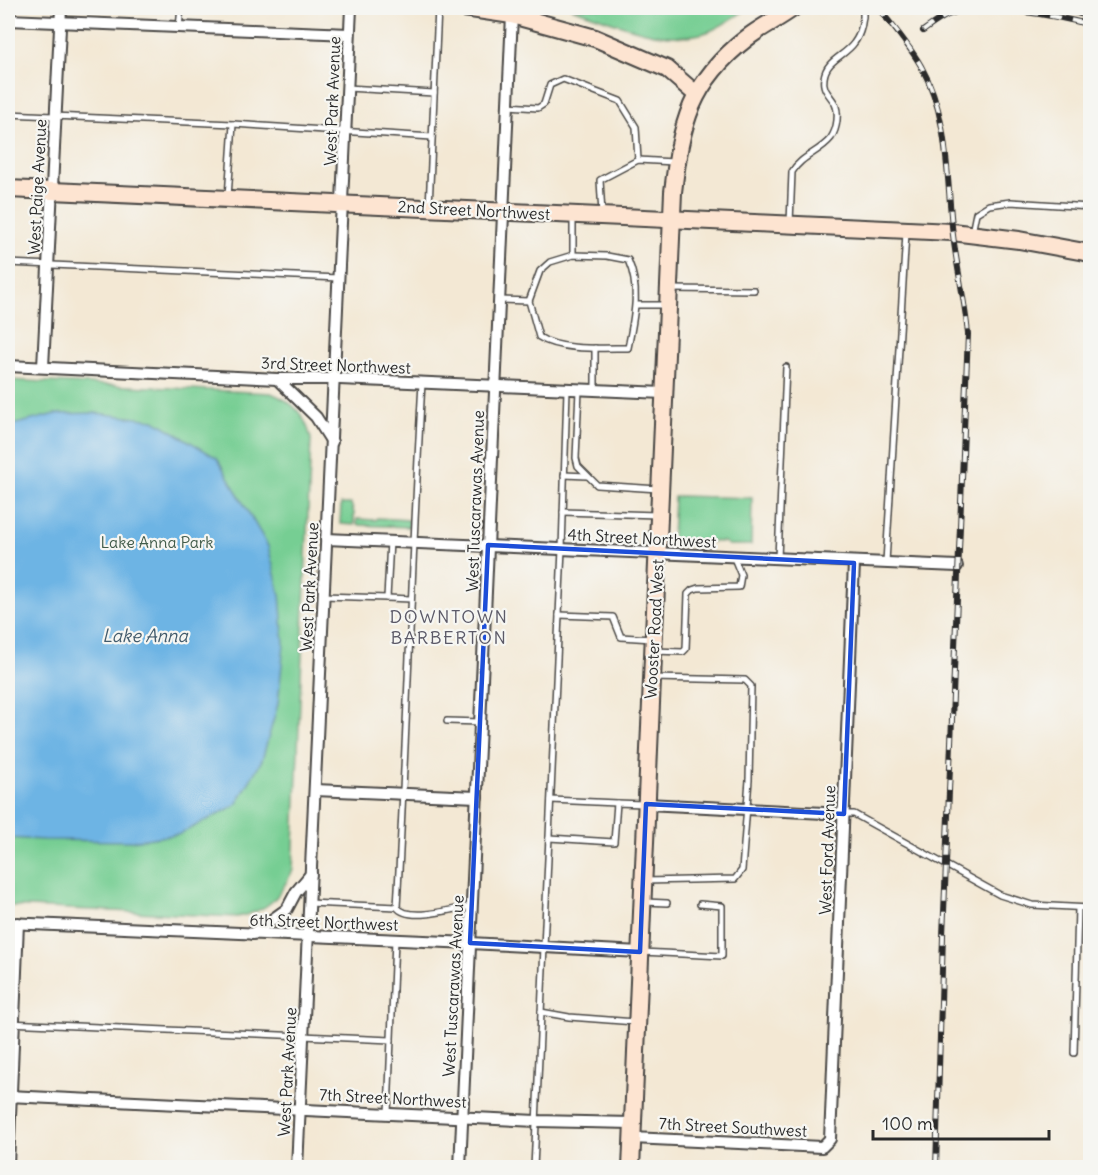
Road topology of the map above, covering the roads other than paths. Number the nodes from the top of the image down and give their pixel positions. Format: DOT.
graph roads {
  1 [pos="61,8"];
  2 [pos="181,8"];
  3 [pos="351,8"];
  4 [pos="438,8"];
  5 [pos="464,8"];
  6 [pos="793,8"];
  7 [pos="863,8"];
  8 [pos="512,11"];
  9 [pos="8,20"];
  10 [pos="60,22"];
  11 [pos="179,27"];
  12 [pos="349,34"];
  13 [pos="347,88"];
  14 [pos="434,93"];
  15 [pos="696,94"];
  16 [pos="508,106"];
  17 [pos="8,114"];
  18 [pos="56,116"];
  19 [pos="233,124"];
  20 [pos="345,133"];
  21 [pos="432,137"];
  22 [pos="638,160"];
  23 [pos="676,162"];
  24 [pos="8,189"];
  25 [pos="52,191"];
  26 [pos="228,199"];
  27 [pos="343,204"];
  28 [pos="429,207"];
  29 [pos="1090,207"];
  30 [pos="503,211"];
  31 [pos="573,214"];
  32 [pos="602,216"];
  33 [pos="672,220"];
  34 [pos="789,225"];
  35 [pos="906,230"];
  36 [pos="971,234"];
  37 [pos="1090,253"];
  38 [pos="573,255"];
  39 [pos="8,263"];
  40 [pos="48,265"];
  41 [pos="340,279"];
  42 [pos="754,290"];
  43 [pos="668,297"];
  44 [pos="499,300"];
  45 [pos="529,301"];
  46 [pos="636,305"];
  47 [pos="595,348"];
  48 [pos="8,366"];
  49 [pos="43,367"];
  50 [pos="786,367"];
  51 [pos="277,379"];
  52 [pos="335,379"];
  53 [pos="422,383"];
  54 [pos="494,386"];
  55 [pos="567,388"];
  56 [pos="579,388"];
  57 [pos="595,389"];
  58 [pos="664,393"];
  59 [pos="332,442"];
  60 [pos="564,475"];
  61 [pos="587,476"];
  62 [pos="660,489"];
  63 [pos="563,512"];
  64 [pos="659,515"];
  65 [pos="326,539"];
  66 [pos="390,542"];
  67 [pos="413,542"];
  68 [pos="489,545"];
  69 [pos="562,549"];
  70 [pos="657,554"];
  71 [pos="734,558"];
  72 [pos="778,560"];
  73 [pos="854,563"];
  74 [pos="886,564"];
  75 [pos="957,566"];
  76 [pos="323,596"];
  77 [pos="387,598"];
  78 [pos="411,599"];
  79 [pos="559,615"];
  80 [pos="653,645"];
  81 [pos="651,678"];
  82 [pos="447,721"];
  83 [pos="481,722"];
  84 [pos="315,790"];
  85 [pos="405,794"];
  86 [pos="477,797"];
  87 [pos="550,800"];
  88 [pos="617,803"];
  89 [pos="646,804"];
  90 [pos="746,809"];
  91 [pos="844,814"];
  92 [pos="549,838"];
  93 [pos="311,874"];
  94 [pos="643,881"];
  95 [pos="642,901"];
  96 [pos="309,903"];
  97 [pos="667,903"];
  98 [pos="700,904"];
  99 [pos="472,906"];
  100 [pos="398,907"];
  101 [pos="1078,908"];
  102 [pos="1090,908"];
  103 [pos="13,923"];
  104 [pos="252,934"];
  105 [pos="308,937"];
  106 [pos="395,940"];
  107 [pos="470,943"];
  108 [pos="544,947"];
  109 [pos="640,952"];
  110 [pos="541,1012"];
  111 [pos="637,1022"];
  112 [pos="11,1024"];
  113 [pos="303,1036"];
  114 [pos="391,1040"];
  115 [pos="1074,1053"];
  116 [pos="9,1096"];
  117 [pos="300,1109"];
  118 [pos="388,1113"];
  119 [pos="462,1116"];
  120 [pos="536,1121"];
  121 [pos="632,1131"];
  122 [pos="830,1139"];
  123 [pos="8,1166"];
  124 [pos="297,1167"];
  125 [pos="460,1167"];
  126 [pos="534,1167"];
  127 [pos="631,1167"];
  1 -- 10 [label="street, West Paige Avenue"];
  2 -- 11 [label="lane"];
  3 -- 12 [label="street, West Park Avenue"];
  4 -- 14 [label="lane"];
  5 -- 8 [label="main road"];
  6 -- 15 [label="main road, Wooster Road West"];
  7 -- 34 [label="lane"];
  8 -- 15 [label="main road"];
  8 -- 16 [label="street, West Tuscarawas Avenue"];
  9 -- 10 [label="street"];
  10 -- 11 [label="street"];
  10 -- 18 [label="street, West Paige Avenue"];
  11 -- 12 [label="street"];
  12 -- 13 [label="street, West Park Avenue"];
  13 -- 14 [label="lane"];
  13 -- 20 [label="street, West Park Avenue"];
  14 -- 21 [label="lane"];
  15 -- 23 [label="main road, Wooster Road West"];
  16 -- 22 [label="lane"];
  16 -- 30 [label="street, West Tuscarawas Avenue"];
  17 -- 18 [label="lane"];
  18 -- 19 [label="lane"];
  18 -- 25 [label="street, West Paige Avenue"];
  19 -- 20 [label="lane"];
  19 -- 26 [label="lane"];
  20 -- 21 [label="lane"];
  20 -- 27 [label="street, West Park Avenue"];
  21 -- 28 [label="lane"];
  22 -- 23 [label="lane"];
  22 -- 32 [label="lane"];
  23 -- 33 [label="main road, Wooster Road West"];
  24 -- 25 [label="main road, 2nd Street Northwest"];
  25 -- 26 [label="main road, 2nd Street Northwest"];
  25 -- 40 [label="street, West Paige Avenue"];
  26 -- 27 [label="main road, 2nd Street Northwest"];
  27 -- 28 [label="main road, 2nd Street Northwest"];
  27 -- 41 [label="street, West Park Avenue"];
  28 -- 30 [label="main road, 2nd Street Northwest"];
  29 -- 36 [label="lane"];
  30 -- 31 [label="main road, 2nd Street Northwest"];
  30 -- 44 [label="street, West Tuscarawas Avenue"];
  31 -- 32 [label="main road, 2nd Street Northwest"];
  31 -- 38 [label="lane"];
  32 -- 33 [label="main road, 2nd Street Northwest"];
  33 -- 34 [label="main road, 2nd Street Northwest"];
  33 -- 43 [label="main road, Wooster Road West"];
  34 -- 35 [label="main road, 2nd Street Northwest"];
  35 -- 36 [label="main road, 2nd Street Northwest"];
  35 -- 74 [label="lane"];
  36 -- 37 [label="main road, 2nd Street Northwest"];
  38 -- 45 [label="lane"];
  38 -- 46 [label="lane"];
  39 -- 40 [label="lane"];
  40 -- 41 [label="lane"];
  40 -- 49 [label="street, West Paige Avenue"];
  41 -- 52 [label="street, West Park Avenue"];
  42 -- 43 [label="lane"];
  43 -- 46 [label="lane"];
  43 -- 58 [label="main road, Wooster Road West"];
  44 -- 45 [label="lane"];
  44 -- 54 [label="street, West Tuscarawas Avenue"];
  45 -- 47 [label="lane"];
  46 -- 47 [label="lane"];
  47 -- 57 [label="lane"];
  48 -- 49 [label="street, 3rd Street Northwest"];
  49 -- 51 [label="street, 3rd Street Northwest"];
  50 -- 72 [label="lane"];
  51 -- 52 [label="street, 3rd Street Northwest"];
  51 -- 59 [label="street"];
  52 -- 53 [label="street, 3rd Street Northwest"];
  52 -- 59 [label="street, West Park Avenue"];
  53 -- 54 [label="street, 3rd Street Northwest"];
  53 -- 67 [label="lane"];
  54 -- 55 [label="street, 3rd Street Northwest"];
  54 -- 68 [label="street, West Tuscarawas Avenue"];
  55 -- 56 [label="street, 3rd Street Northwest"];
  55 -- 60 [label="lane"];
  56 -- 57 [label="street, 3rd Street Northwest"];
  56 -- 61 [label="lane"];
  57 -- 58 [label="street, 3rd Street Northwest"];
  58 -- 62 [label="main road, Wooster Road West"];
  59 -- 65 [label="street, West Park Avenue"];
  60 -- 61 [label="lane"];
  60 -- 63 [label="lane"];
  61 -- 62 [label="lane"];
  62 -- 64 [label="main road, Wooster Road West"];
  63 -- 64 [label="lane"];
  63 -- 69 [label="lane"];
  64 -- 70 [label="main road, Wooster Road West"];
  65 -- 66 [label="street, 4th Street Northwest"];
  65 -- 76 [label="street, West Park Avenue"];
  66 -- 67 [label="street, 4th Street Northwest"];
  66 -- 77 [label="lane"];
  67 -- 68 [label="street, 4th Street Northwest"];
  67 -- 78 [label="lane"];
  68 -- 69 [label="street, 4th Street Northwest"];
  68 -- 83 [label="street, West Tuscarawas Avenue"];
  69 -- 70 [label="street, 4th Street Northwest"];
  69 -- 79 [label="lane"];
  70 -- 71 [label="street, 4th Street Northwest"];
  70 -- 80 [label="main road, Wooster Road West"];
  71 -- 72 [label="street, 4th Street Northwest"];
  71 -- 80 [label="lane"];
  72 -- 73 [label="street, 4th Street Northwest"];
  73 -- 74 [label="street, 4th Street Northwest"];
  73 -- 91 [label="street, West Ford Avenue"];
  74 -- 75 [label="street, 4th Street Northwest"];
  76 -- 77 [label="lane"];
  76 -- 84 [label="street, West Park Avenue"];
  77 -- 78 [label="lane"];
  78 -- 85 [label="lane"];
  79 -- 80 [label="lane"];
  79 -- 87 [label="lane"];
  80 -- 81 [label="main road, Wooster Road West"];
  81 -- 89 [label="main road, Wooster Road West"];
  81 -- 90 [label="lane"];
  82 -- 83 [label="lane"];
  83 -- 86 [label="street, West Tuscarawas Avenue"];
  84 -- 85 [label="street"];
  84 -- 93 [label="street, West Park Avenue"];
  85 -- 86 [label="street"];
  85 -- 100 [label="lane"];
  86 -- 99 [label="street, West Tuscarawas Avenue"];
  87 -- 88 [label="lane"];
  87 -- 92 [label="lane"];
  88 -- 89 [label="lane"];
  88 -- 92 [label="lane"];
  89 -- 90 [label="street"];
  89 -- 94 [label="main road, Wooster Road West"];
  90 -- 91 [label="street"];
  90 -- 94 [label="lane"];
  91 -- 101 [label="lane"];
  91 -- 122 [label="street, West Ford Avenue"];
  92 -- 108 [label="lane"];
  93 -- 96 [label="street, West Park Avenue"];
  93 -- 104 [label="street"];
  94 -- 95 [label="main road, Wooster Road West"];
  95 -- 97 [label="lane"];
  95 -- 109 [label="main road, Wooster Road West"];
  96 -- 100 [label="lane"];
  96 -- 105 [label="street, West Park Avenue"];
  98 -- 109 [label="lane"];
  99 -- 100 [label="lane"];
  99 -- 107 [label="street, West Tuscarawas Avenue"];
  101 -- 102 [label="lane"];
  101 -- 115 [label="lane"];
  103 -- 104 [label="street, 6th Street Northwest"];
  103 -- 112 [label="street"];
  104 -- 105 [label="street, 6th Street Northwest"];
  105 -- 106 [label="street, 6th Street Northwest"];
  105 -- 113 [label="street, West Park Avenue"];
  106 -- 107 [label="street, 6th Street Northwest"];
  106 -- 114 [label="lane"];
  107 -- 108 [label="street, 6th Street Northwest"];
  107 -- 119 [label="street, West Tuscarawas Avenue"];
  108 -- 109 [label="street, 6th Street Northwest"];
  108 -- 110 [label="lane"];
  109 -- 111 [label="main road, Wooster Road West"];
  110 -- 111 [label="lane"];
  110 -- 120 [label="lane"];
  111 -- 121 [label="main road, Wooster Road West"];
  112 -- 113 [label="lane"];
  112 -- 116 [label="street"];
  113 -- 114 [label="lane"];
  113 -- 117 [label="street, West Park Avenue"];
  114 -- 118 [label="lane"];
  116 -- 117 [label="street, 7th Street Northwest"];
  116 -- 123 [label="street"];
  117 -- 118 [label="street, 7th Street Northwest"];
  117 -- 124 [label="street, West Park Avenue"];
  118 -- 119 [label="street, 7th Street Northwest"];
  119 -- 120 [label="street, 7th Street Northwest"];
  119 -- 125 [label="street, West Tuscarawas Avenue"];
  120 -- 121 [label="street, 7th Street Northwest"];
  120 -- 126 [label="lane"];
  121 -- 122 [label="street, 7th Street Southwest"];
  121 -- 127 [label="main road, Wooster Road West"];
}
